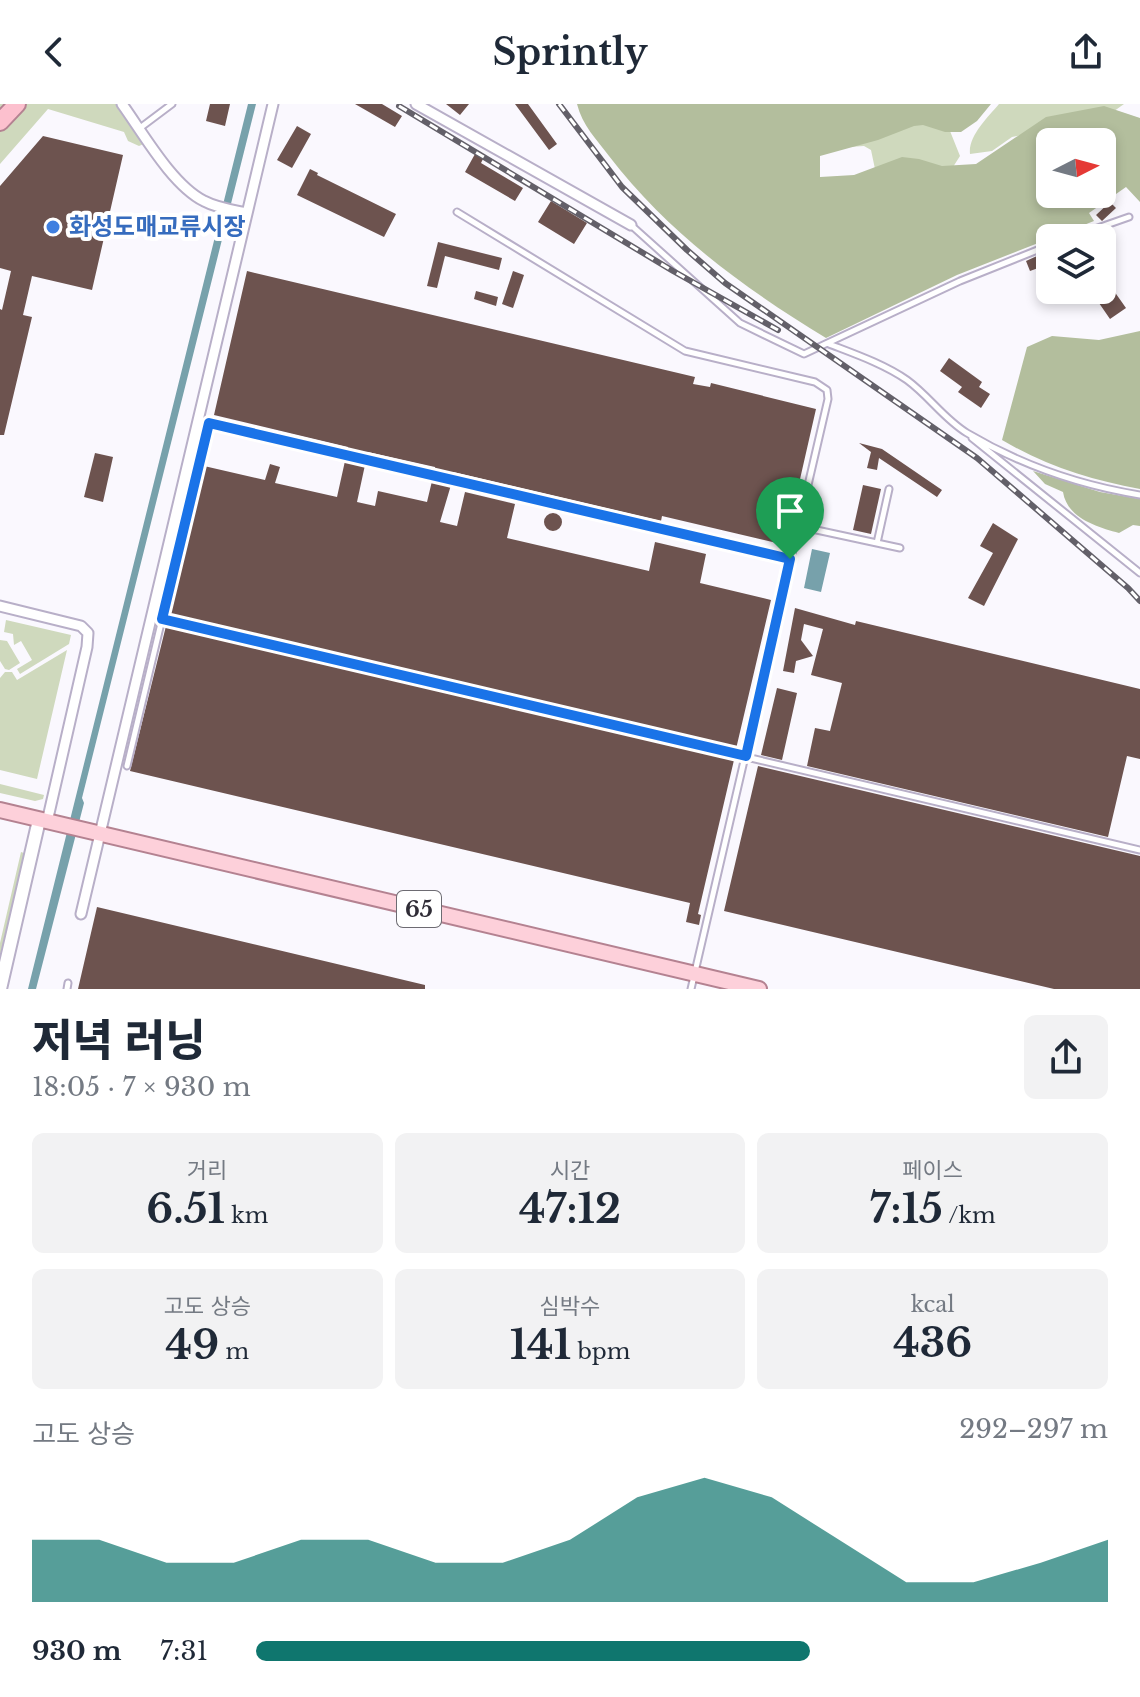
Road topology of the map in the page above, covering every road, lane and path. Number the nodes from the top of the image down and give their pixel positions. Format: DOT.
graph roads {
  1 [pos="17,104"];
  2 [pos="122,104"];
  3 [pos="172,104"];
  4 [pos="273,104"];
  5 [pos="416,104"];
  6 [pos="0,122"];
  7 [pos="140,128"];
  8 [pos="457,212"];
  9 [pos="247,213"];
  10 [pos="1129,217"];
  11 [pos="1109,224"];
  12 [pos="631,225"];
  13 [pos="1036,251"];
  14 [pos="828,344"];
  15 [pos="966,432"];
  16 [pos="889,489"];
  17 [pos="1140,495"];
  18 [pos="804,527"];
  19 [pos="877,543"];
  20 [pos="900,548"];
  21 [pos="790,559"];
  22 [pos="1140,573"];
  23 [pos="0,606"];
  24 [pos="162,619"];
  25 [pos="746,756"];
  26 [pos="127,766"];
  27 [pos="0,810"];
  28 [pos="43,821"];
  29 [pos="101,832"];
  30 [pos="1140,850"];
  31 [pos="81,914"];
  32 [pos="695,973"];
  33 [pos="0,989"];
  34 [pos="691,989"];
  35 [pos="759,989"];
  1 -- 6 [label="highway"];
  2 -- 7 [label="street"];
  3 -- 7 [label="lane"];
  4 -- 9 [label="street"];
  5 -- 12 [label="street"];
  7 -- 9 [label="street"];
  8 -- 18 [label="lane"];
  9 -- 29 [label="street"];
  10 -- 11 [label="lane"];
  12 -- 14 [label="lane"];
  13 -- 14 [label="lane"];
  14 -- 15 [label="lane"];
  15 -- 17 [label="lane"];
  15 -- 22 [label="lane"];
  16 -- 19 [label="lane"];
  18 -- 19 [label="lane"];
  18 -- 21 [label="lane"];
  19 -- 20 [label="lane"];
  21 -- 24 [label="lane"];
  21 -- 25 [label="lane"];
  23 -- 28 [label="street"];
  24 -- 25 [label="lane"];
  24 -- 26 [label="lane"];
  25 -- 30 [label="lane"];
  25 -- 32 [label="lane"];
  27 -- 28 [label="main road, 65"];
  28 -- 29 [label="main road, 65"];
  28 -- 33 [label="street"];
  29 -- 31 [label="street"];
  29 -- 32 [label="main road, 65"];
  32 -- 34 [label="lane"];
  32 -- 35 [label="main road, 65"];
}
